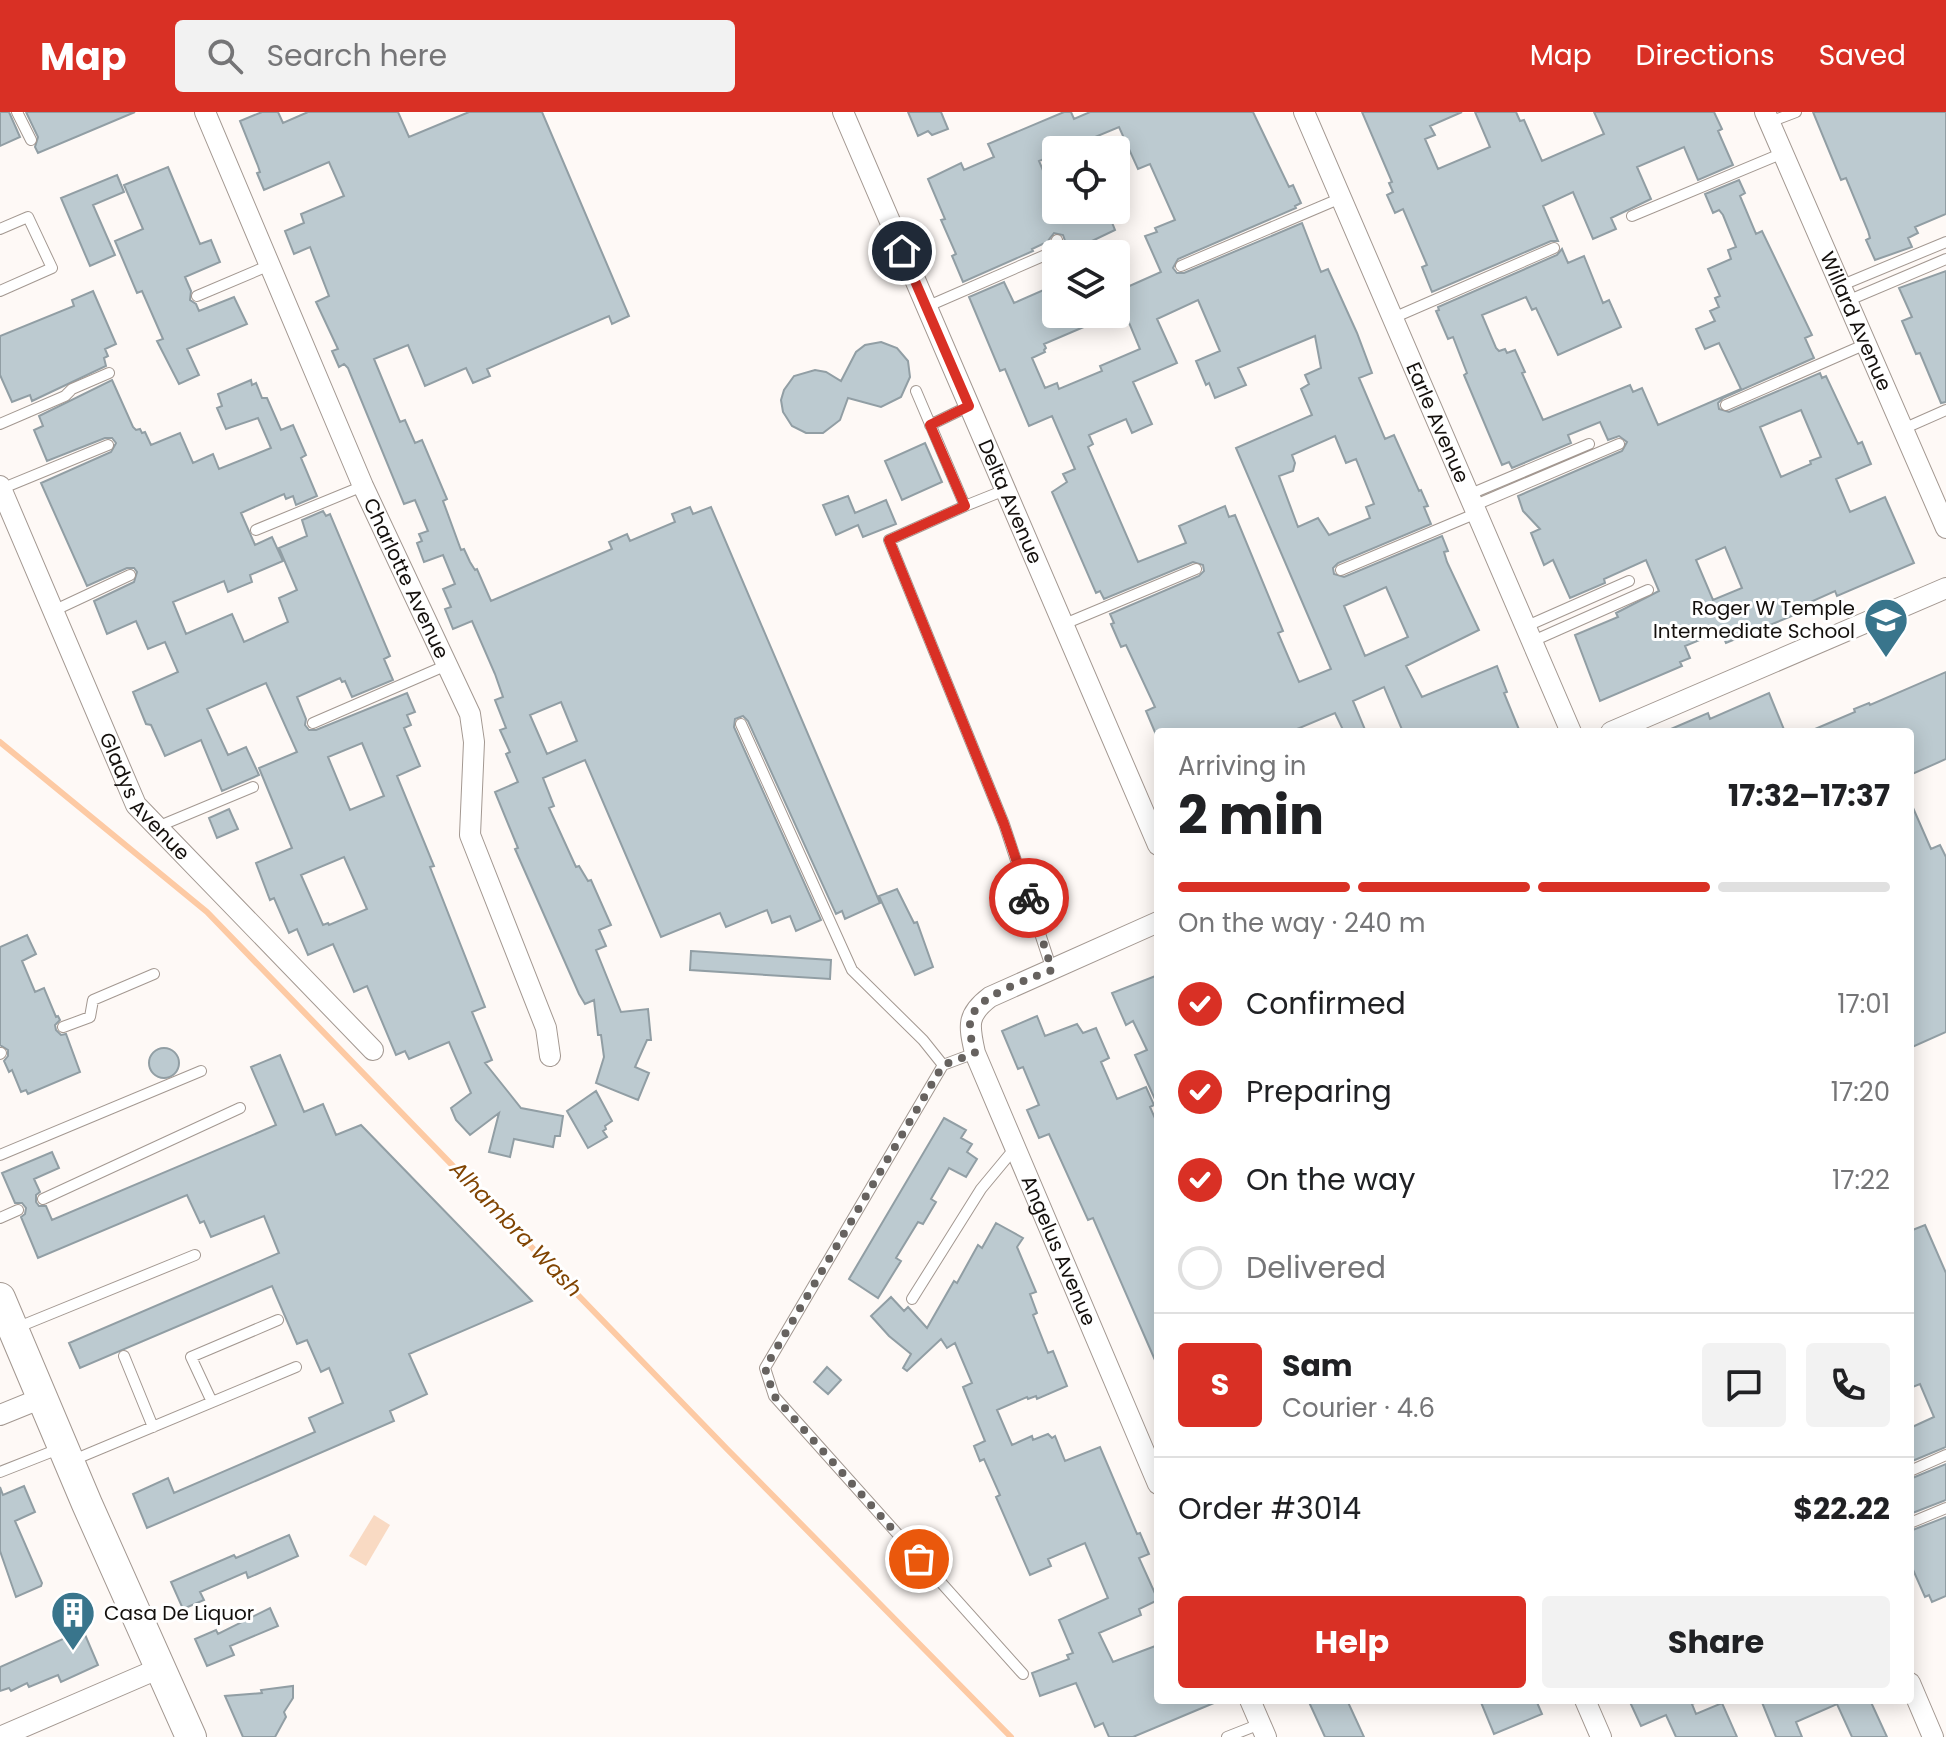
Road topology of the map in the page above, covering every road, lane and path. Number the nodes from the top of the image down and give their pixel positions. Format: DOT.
graph roads {
  1 [pos="17,112"];
  2 [pos="205,112"];
  3 [pos="843,112"];
  4 [pos="1304,112"];
  5 [pos="1796,112"];
  6 [pos="1767,117"];
  7 [pos="31,140"];
  8 [pos="1783,153"];
  9 [pos="1341,198"];
  10 [pos="1632,216"];
  11 [pos="0,229"];
  12 [pos="1946,242"];
  13 [pos="1554,248"];
  14 [pos="1042,256"];
  15 [pos="1946,259"];
  16 [pos="270,265"];
  17 [pos="1181,266"];
  18 [pos="0,291"];
  19 [pos="1844,294"];
  20 [pos="197,296"];
  21 [pos="926,307"];
  22 [pos="1393,318"];
  23 [pos="1866,344"];
  24 [pos="109,373"];
  25 [pos="916,391"];
  26 [pos="1726,405"];
  27 [pos="969,406"];
  28 [pos="1946,410"];
  29 [pos="0,424"];
  30 [pos="930,425"];
  31 [pos="1903,429"];
  32 [pos="1589,444"];
  33 [pos="1619,444"];
  34 [pos="108,445"];
  35 [pos="363,486"];
  36 [pos="1,488"];
  37 [pos="1005,490"];
  38 [pos="1473,505"];
  39 [pos="965,506"];
  40 [pos="1946,528"];
  41 [pos="256,530"];
  42 [pos="1196,569"];
  43 [pos="1341,570"];
  44 [pos="130,575"];
  45 [pos="1629,581"];
  46 [pos="1946,588"];
  47 [pos="1648,590"];
  48 [pos="53,611"];
  49 [pos="1062,625"];
  50 [pos="1530,634"];
  51 [pos="447,665"];
  52 [pos="313,723"];
  53 [pos="741,724"];
  54 [pos="1569,728"];
  55 [pos="1620,728"];
  56 [pos="253,787"];
  57 [pos="157,827"];
  58 [pos="1154,836"];
  59 [pos="1154,924"];
  60 [pos="1052,970"];
  61 [pos="154,974"];
  62 [pos="63,1027"];
  63 [pos="373,1050"];
  64 [pos="975,1053"];
  65 [pos="550,1056"];
  66 [pos="943,1065"];
  67 [pos="201,1071"];
  68 [pos="240,1108"];
  69 [pos="1015,1148"];
  70 [pos="0,1155"];
  71 [pos="43,1199"];
  72 [pos="18,1210"];
  73 [pos="0,1218"];
  74 [pos="195,1255"];
  75 [pos="0,1298"];
  76 [pos="912,1299"];
  77 [pos="278,1320"];
  78 [pos="14,1329"];
  79 [pos="124,1356"];
  80 [pos="296,1367"];
  81 [pos="42,1398"];
  82 [pos="212,1402"];
  83 [pos="0,1415"];
  84 [pos="153,1427"];
  85 [pos="66,1454"];
  86 [pos="1946,1455"];
  87 [pos="1914,1469"];
  88 [pos="0,1472"];
  89 [pos="1154,1475"];
  90 [pos="1946,1508"];
  91 [pos="1914,1521"];
  92 [pos="160,1668"];
  93 [pos="1023,1674"];
  94 [pos="1914,1692"];
  95 [pos="1252,1704"];
  96 [pos="1587,1704"];
  97 [pos="1263,1730"];
  98 [pos="0,1737"];
  99 [pos="191,1737"];
  100 [pos="1227,1737"];
  101 [pos="1601,1737"];
  102 [pos="1933,1737"];
  1 -- 7 [label="lane"];
  2 -- 16 [label="street, Charlotte Avenue"];
  3 -- 21 [label="street, Delta Avenue"];
  4 -- 9 [label="street, Earle Avenue"];
  5 -- 6 [label="lane"];
  6 -- 8 [label="street, Willard Avenue"];
  8 -- 10 [label="lane"];
  8 -- 19 [label="street, Willard Avenue"];
  9 -- 17 [label="lane"];
  9 -- 22 [label="street, Earle Avenue"];
  11 -- 18 [label="lane"];
  12 -- 19 [label="lane"];
  13 -- 22 [label="lane"];
  14 -- 21 [label="lane"];
  15 -- 19 [label="lane"];
  16 -- 20 [label="lane"];
  16 -- 35 [label="street, Charlotte Avenue"];
  19 -- 23 [label="street, Willard Avenue"];
  21 -- 27 [label="street, Delta Avenue"];
  22 -- 38 [label="street, Earle Avenue"];
  23 -- 26 [label="lane"];
  23 -- 31 [label="street, Willard Avenue"];
  24 -- 29 [label="lane"];
  25 -- 30 [label="lane"];
  27 -- 30 [label="lane"];
  27 -- 37 [label="street, Delta Avenue"];
  28 -- 31 [label="lane"];
  30 -- 39 [label="lane"];
  31 -- 40 [label="street, Willard Avenue"];
  32 -- 38 [label="lane"];
  33 -- 38 [label="lane"];
  34 -- 36 [label="lane"];
  35 -- 41 [label="lane"];
  35 -- 51 [label="street, Charlotte Avenue"];
  36 -- 48 [label="street, Gladys Avenue"];
  37 -- 39 [label="lane"];
  37 -- 49 [label="street, Delta Avenue"];
  38 -- 43 [label="lane"];
  38 -- 50 [label="street, Earle Avenue"];
  39 -- 60 [label="lane"];
  42 -- 49 [label="lane"];
  44 -- 48 [label="lane"];
  45 -- 50 [label="lane"];
  46 -- 55 [label="street"];
  47 -- 50 [label="lane"];
  48 -- 57 [label="street, Gladys Avenue"];
  49 -- 58 [label="street, Delta Avenue"];
  50 -- 54 [label="street, Earle Avenue"];
  51 -- 52 [label="lane"];
  51 -- 65 [label="street, Charlotte Avenue"];
  53 -- 66 [label="lane"];
  56 -- 57 [label="lane"];
  57 -- 63 [label="street, Gladys Avenue"];
  59 -- 60 [label="street"];
  60 -- 64 [label="street, Angelus Avenue"];
  61 -- 62 [label="lane"];
  64 -- 66 [label="lane"];
  64 -- 69 [label="street, Angelus Avenue"];
  66 -- 93 [label="lane"];
  67 -- 70 [label="lane"];
  68 -- 71 [label="lane"];
  69 -- 76 [label="lane"];
  69 -- 89 [label="street, Angelus Avenue"];
  72 -- 73 [label="lane"];
  74 -- 78 [label="lane"];
  75 -- 78 [label="main road"];
  77 -- 82 [label="lane"];
  78 -- 81 [label="main road"];
  79 -- 84 [label="lane"];
  80 -- 82 [label="lane"];
  81 -- 83 [label="street"];
  81 -- 85 [label="main road"];
  82 -- 84 [label="lane"];
  84 -- 85 [label="lane"];
  85 -- 88 [label="lane"];
  85 -- 92 [label="main road"];
  86 -- 87 [label="lane"];
  90 -- 91 [label="lane"];
  92 -- 98 [label="street"];
  92 -- 99 [label="main road"];
  94 -- 102 [label="street"];
  95 -- 97 [label="street"];
  96 -- 101 [label="street"];
  97 -- 100 [label="lane"];
}
